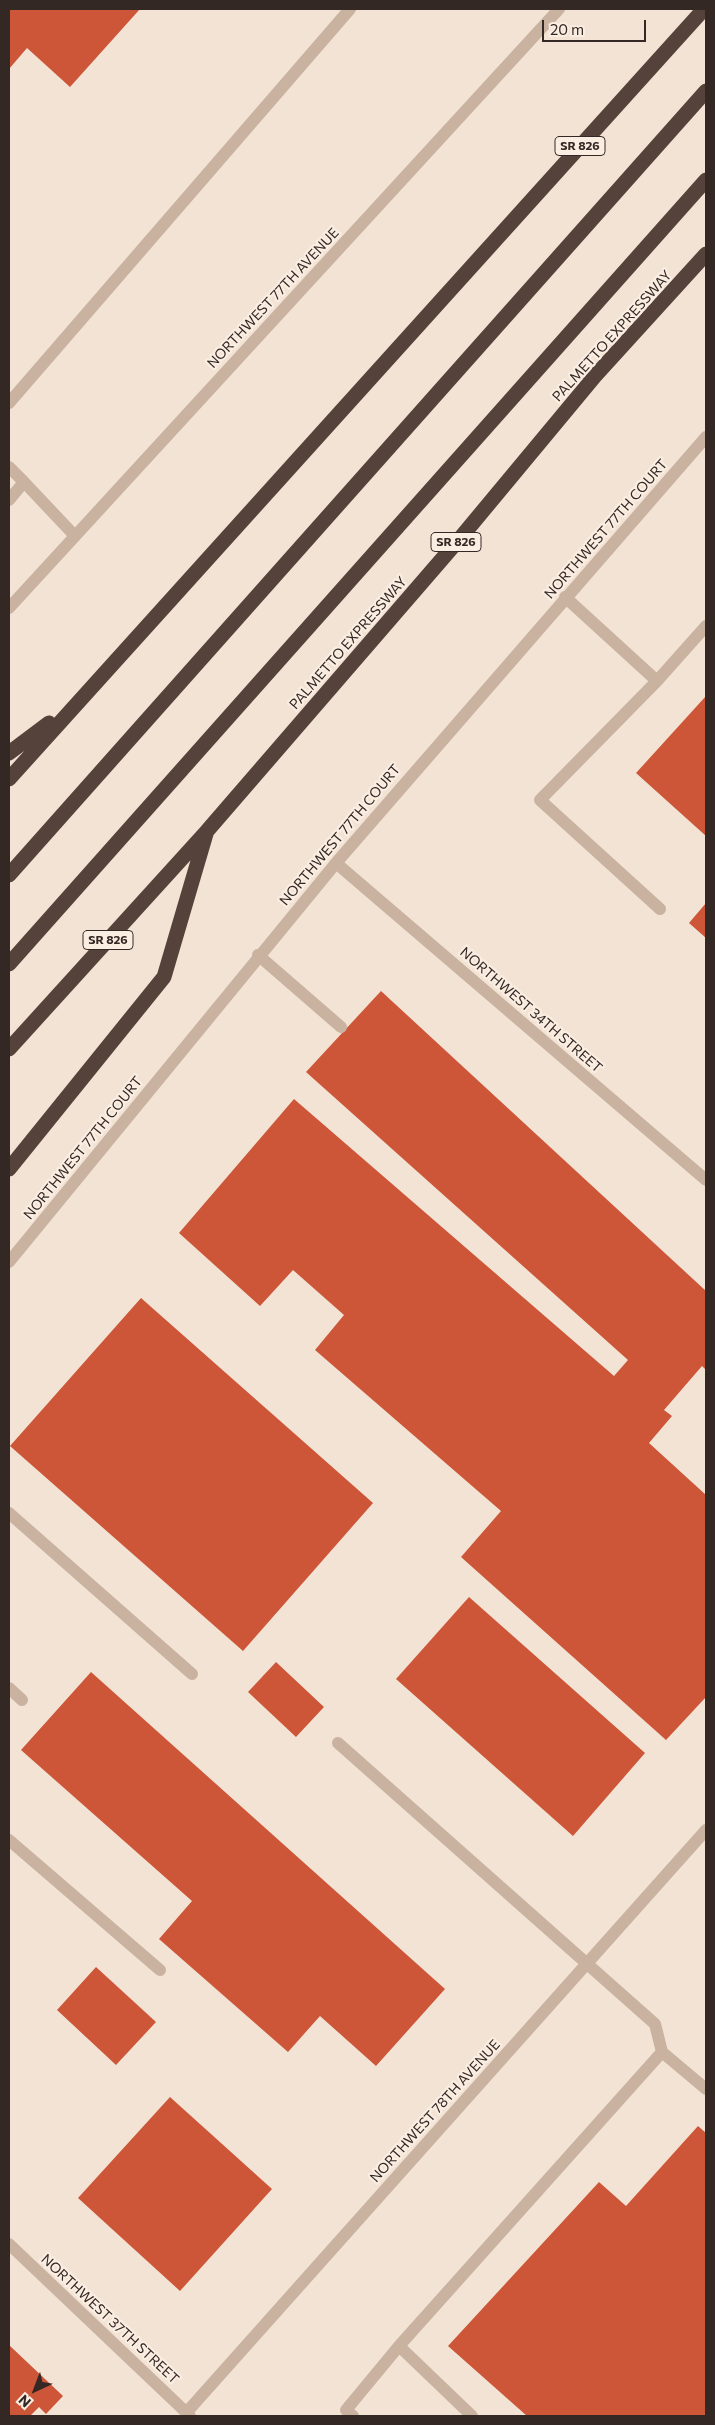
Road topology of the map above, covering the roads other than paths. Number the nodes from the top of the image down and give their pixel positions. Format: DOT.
graph roads {
  1 [pos="350,9"];
  2 [pos="559,9"];
  3 [pos="704,9"];
  4 [pos="706,91"];
  5 [pos="706,180"];
  6 [pos="706,254"];
  7 [pos="9,403"];
  8 [pos="706,437"];
  9 [pos="9,468"];
  10 [pos="24,482"];
  11 [pos="9,500"];
  12 [pos="75,536"];
  13 [pos="565,597"];
  14 [pos="9,608"];
  15 [pos="706,626"];
  16 [pos="657,681"];
  17 [pos="75,704"];
  18 [pos="9,753"];
  19 [pos="9,779"];
  20 [pos="207,831"];
  21 [pos="336,863"];
  22 [pos="9,874"];
  23 [pos="660,909"];
  24 [pos="258,955"];
  25 [pos="9,964"];
  26 [pos="341,1027"];
  27 [pos="9,1049"];
  28 [pos="9,1168"];
  29 [pos="706,1180"];
  30 [pos="9,1262"];
  31 [pos="9,1513"];
  32 [pos="192,1674"];
  33 [pos="9,1688"];
  34 [pos="22,1700"];
  35 [pos="338,1743"];
  36 [pos="706,1830"];
  37 [pos="9,1840"];
  38 [pos="586,1963"];
  39 [pos="160,1970"];
  40 [pos="662,2052"];
  41 [pos="706,2089"];
  42 [pos="9,2244"];
  43 [pos="399,2346"];
  44 [pos="188,2414"];
  45 [pos="352,2416"];
  46 [pos="472,2416"];
  1 -- 7 [label="street"];
  2 -- 12 [label="street, NORTHWEST 77TH AVENUE"];
  3 -- 17 [label="highway, SR 826"];
  4 -- 22 [label="highway"];
  5 -- 25 [label="highway"];
  6 -- 20 [label="highway, PALMETTO EXPRESSWAY / SR 826"];
  8 -- 13 [label="street, NORTHWEST 77TH COURT"];
  9 -- 10 [label="street"];
  10 -- 11 [label="street"];
  10 -- 12 [label="street"];
  12 -- 14 [label="street, NORTHWEST 77TH AVENUE"];
  13 -- 16 [label="street"];
  13 -- 21 [label="street, NORTHWEST 77TH COURT"];
  15 -- 16 [label="street"];
  16 -- 23 [label="street"];
  17 -- 18 [label="highway"];
  17 -- 19 [label="highway, SR 826"];
  20 -- 27 [label="highway, PALMETTO EXPRESSWAY / SR 826"];
  20 -- 28 [label="highway"];
  21 -- 24 [label="street, NORTHWEST 77TH COURT"];
  21 -- 29 [label="street, NORTHWEST 34TH STREET"];
  24 -- 26 [label="street"];
  24 -- 30 [label="street, NORTHWEST 77TH COURT"];
  31 -- 32 [label="street"];
  33 -- 34 [label="street"];
  35 -- 38 [label="street"];
  36 -- 38 [label="street, NORTHWEST 78TH AVENUE"];
  37 -- 39 [label="street"];
  38 -- 40 [label="street"];
  38 -- 44 [label="street, NORTHWEST 78TH AVENUE"];
  40 -- 41 [label="street"];
  40 -- 43 [label="street"];
  42 -- 44 [label="street, NORTHWEST 37TH STREET"];
  43 -- 45 [label="street"];
  43 -- 46 [label="street"];
}
